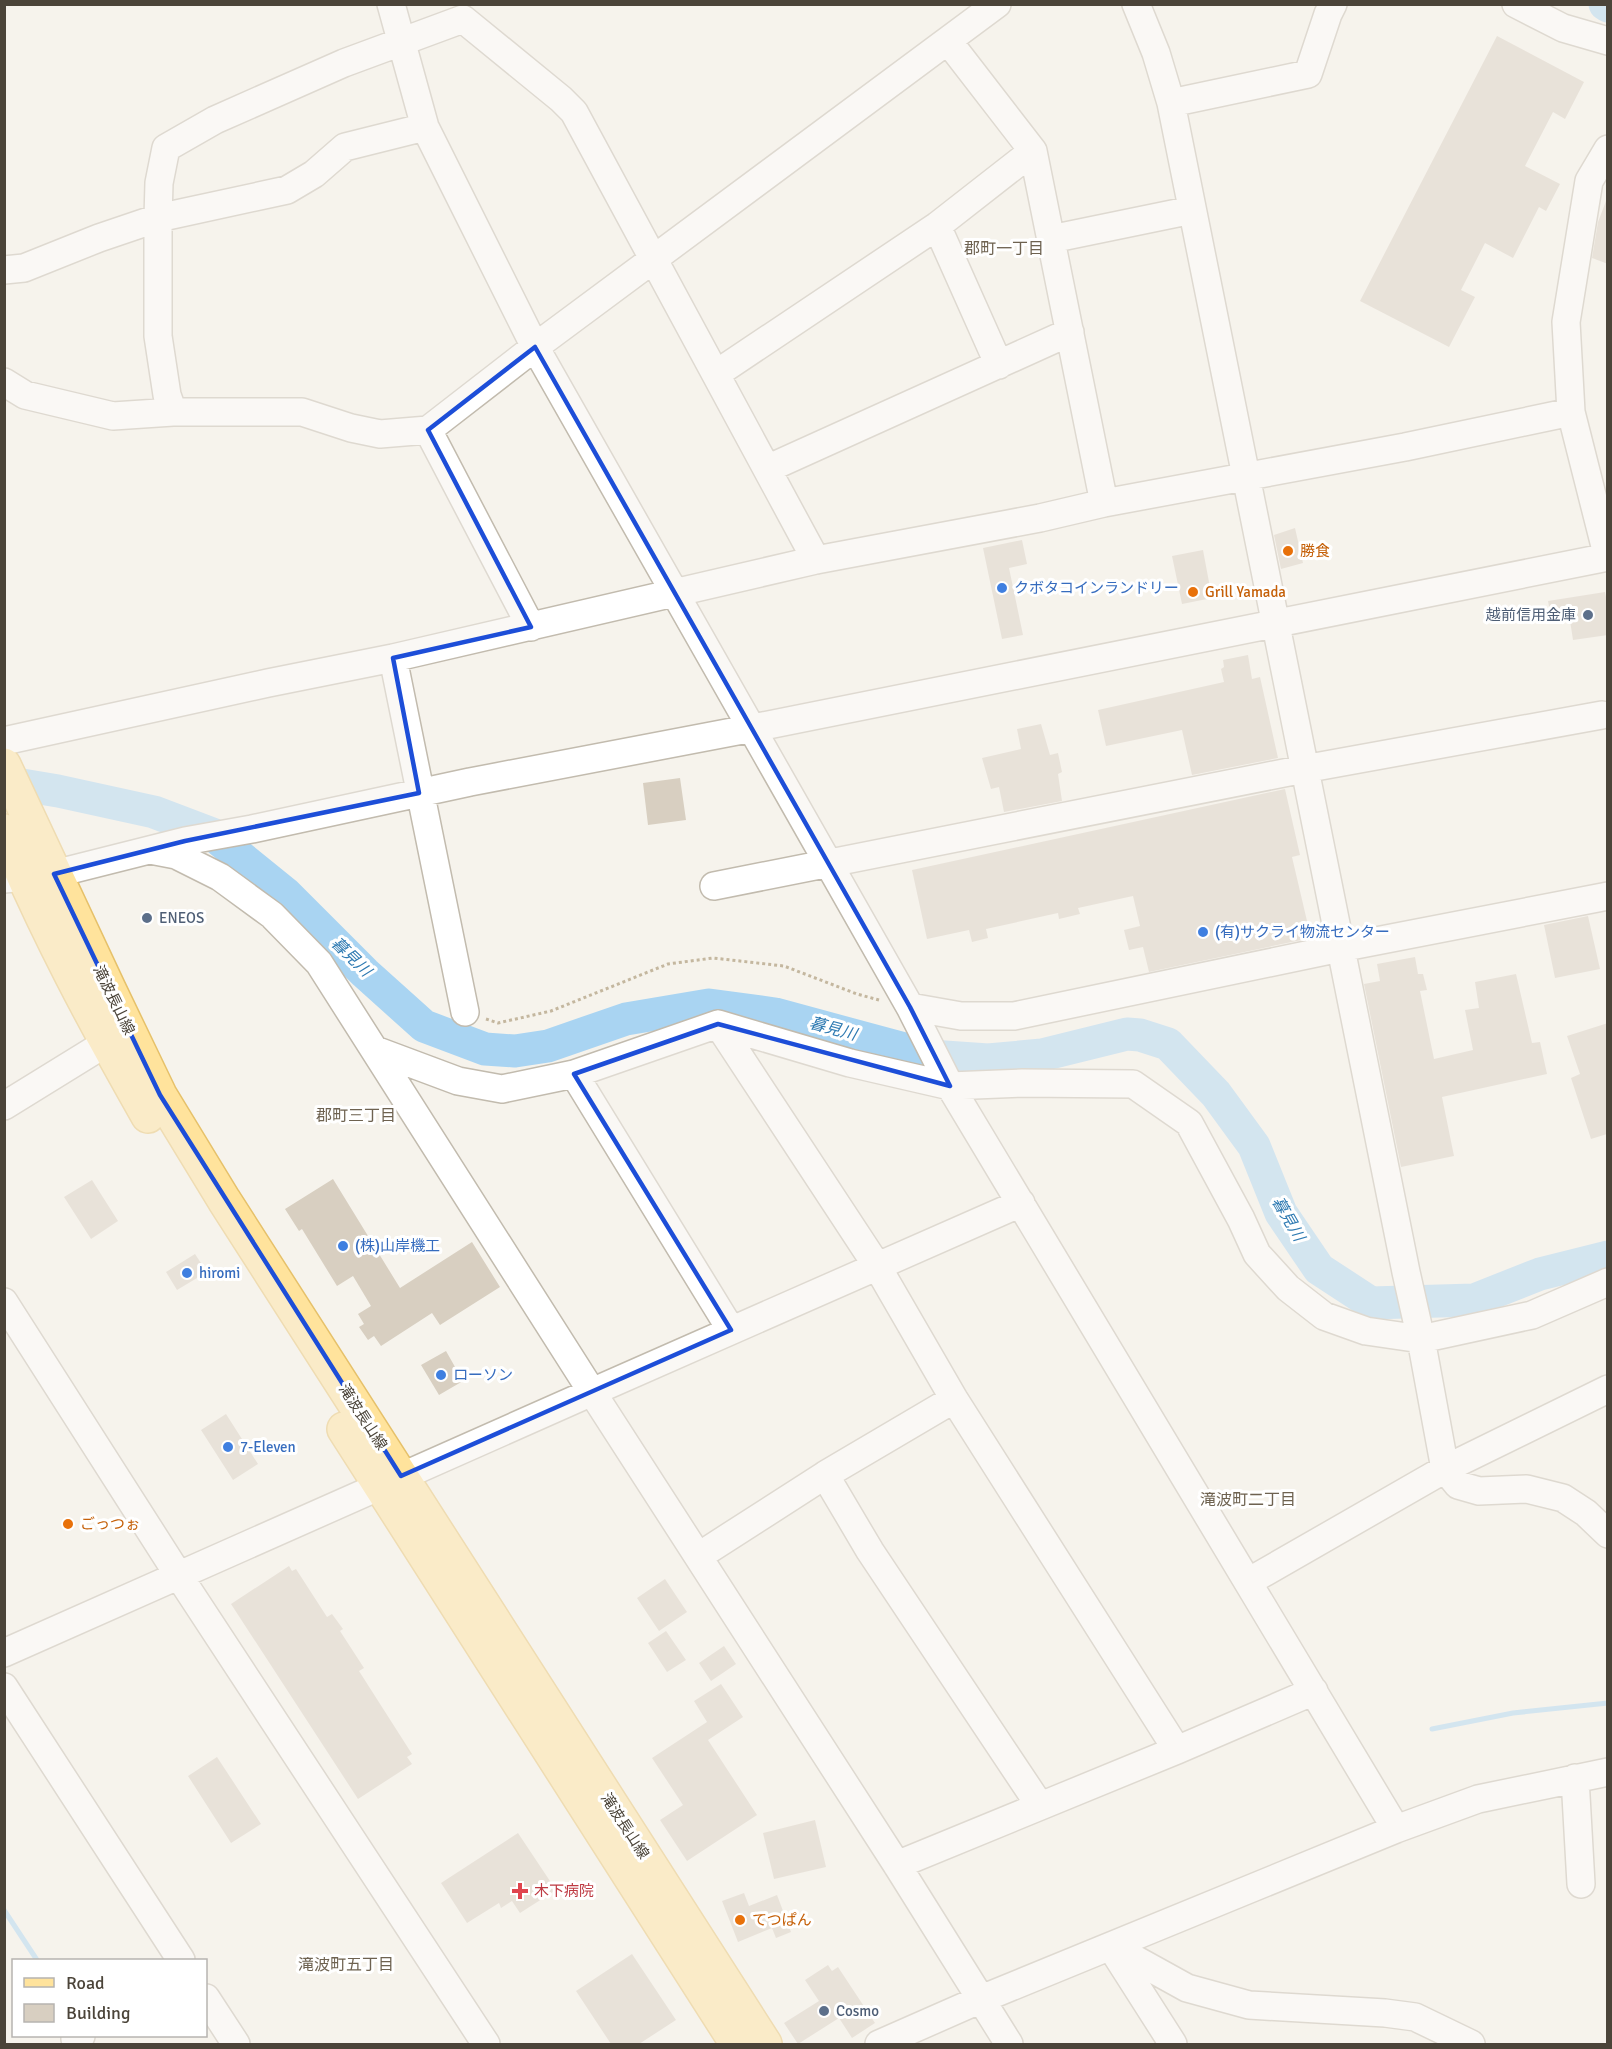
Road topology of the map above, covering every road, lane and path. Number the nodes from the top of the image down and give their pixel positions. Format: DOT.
graph roads {
  1 [pos="391,4"];
  2 [pos="997,4"];
  3 [pos="1136,4"];
  4 [pos="1333,4"];
  5 [pos="1516,4"];
  6 [pos="402,41"];
  7 [pos="948,41"];
  8 [pos="1608,41"];
  9 [pos="1171,103"];
  10 [pos="425,127"];
  11 [pos="1608,150"];
  12 [pos="1033,151"];
  13 [pos="1192,210"];
  14 [pos="158,218"];
  15 [pos="937,226"];
  16 [pos="1051,239"];
  17 [pos="655,260"];
  18 [pos="4,270"];
  19 [pos="1070,332"];
  20 [pos="535,347"];
  21 [pos="999,365"];
  22 [pos="716,374"];
  23 [pos="4,382"];
  24 [pos="172,412"];
  25 [pos="1571,412"];
  26 [pos="428,430"];
  27 [pos="767,469"];
  28 [pos="1245,477"];
  29 [pos="1104,503"];
  30 [pos="1608,557"];
  31 [pos="816,561"];
  32 [pos="674,593"];
  33 [pos="1274,624"];
  34 [pos="531,627"];
  35 [pos="393,658"];
  36 [pos="1606,719"];
  37 [pos="753,728"];
  38 [pos="4,741"];
  39 [pos="4,765"];
  40 [pos="1304,769"];
  41 [pos="419,793"];
  42 [pos="16,823"];
  43 [pos="149,849"];
  44 [pos="828,863"];
  45 [pos="27,876"];
  46 [pos="714,886"];
  47 [pos="1608,897"];
  48 [pos="1340,948"];
  49 [pos="913,1011"];
  50 [pos="465,1012"];
  51 [pos="718,1024"];
  52 [pos="106,1043"];
  53 [pos="375,1050"];
  54 [pos="574,1074"];
  55 [pos="950,1086"];
  56 [pos="4,1106"];
  57 [pos="1020,1203"];
  58 [pos="877,1266"];
  59 [pos="1608,1282"];
  60 [pos="4,1302"];
  61 [pos="731,1330"];
  62 [pos="1421,1339"];
  63 [pos="1608,1389"];
  64 [pos="592,1392"];
  65 [pos="954,1399"];
  66 [pos="1445,1469"];
  67 [pos="825,1475"];
  68 [pos="391,1481"];
  69 [pos="1608,1534"];
  70 [pos="699,1556"];
  71 [pos="179,1576"];
  72 [pos="1248,1582"];
  73 [pos="4,1653"];
  74 [pos="4,1687"];
  75 [pos="1314,1691"];
  76 [pos="1177,1750"];
  77 [pos="1608,1772"];
  78 [pos="1575,1778"];
  79 [pos="1040,1806"];
  80 [pos="1396,1829"];
  81 [pos="897,1865"];
  82 [pos="1581,1884"];
  83 [pos="1111,1946"];
  84 [pos="179,1959"];
  85 [pos="207,2000"];
  86 [pos="980,2000"];
  87 [pos="236,2044"];
  88 [pos="486,2044"];
  89 [pos="737,2044"];
  90 [pos="765,2044"];
  91 [pos="879,2044"];
  92 [pos="1008,2044"];
  93 [pos="1173,2044"];
  94 [pos="1471,2044"];
  1 -- 6 [label="street"];
  2 -- 7 [label="street"];
  3 -- 9 [label="street"];
  4 -- 9 [label="street"];
  5 -- 8 [label="street"];
  6 -- 10 [label="street"];
  6 -- 14 [label="street"];
  6 -- 17 [label="street"];
  7 -- 12 [label="street"];
  7 -- 17 [label="street"];
  9 -- 13 [label="street"];
  10 -- 14 [label="street"];
  10 -- 20 [label="street"];
  11 -- 25 [label="street"];
  12 -- 15 [label="street"];
  12 -- 16 [label="street"];
  13 -- 16 [label="street"];
  13 -- 28 [label="street"];
  14 -- 18 [label="street"];
  14 -- 24 [label="street"];
  15 -- 21 [label="street"];
  15 -- 22 [label="street"];
  16 -- 19 [label="street"];
  17 -- 20 [label="street"];
  17 -- 22 [label="street"];
  19 -- 21 [label="street"];
  19 -- 29 [label="street"];
  20 -- 26 [label="street"];
  20 -- 32 [label="street"];
  21 -- 27 [label="street"];
  22 -- 27 [label="street"];
  23 -- 24 [label="street"];
  24 -- 26 [label="street"];
  25 -- 28 [label="street"];
  25 -- 30 [label="street"];
  26 -- 34 [label="street"];
  27 -- 31 [label="street"];
  28 -- 29 [label="street"];
  28 -- 33 [label="street"];
  29 -- 31 [label="street"];
  30 -- 33 [label="street"];
  31 -- 32 [label="street"];
  32 -- 34 [label="street"];
  32 -- 37 [label="street"];
  33 -- 37 [label="street"];
  33 -- 40 [label="street"];
  34 -- 35 [label="street"];
  35 -- 38 [label="street"];
  35 -- 41 [label="street"];
  36 -- 40 [label="street"];
  37 -- 41 [label="street"];
  37 -- 44 [label="street"];
  39 -- 42 [label="main road, 滝波長山線"];
  40 -- 44 [label="street"];
  40 -- 48 [label="street"];
  41 -- 43 [label="street"];
  41 -- 50 [label="street"];
  42 -- 45 [label="main road, 滝波長山線"];
  43 -- 45 [label="street"];
  43 -- 53 [label="street"];
  44 -- 46 [label="street"];
  44 -- 49 [label="street"];
  45 -- 52 [label="main road, 滝波長山線"];
  45 -- 68 [label="main road, 滝波長山線"];
  47 -- 48 [label="street"];
  48 -- 49 [label="street"];
  48 -- 62 [label="street"];
  49 -- 50 [label="path"];
  49 -- 55 [label="street"];
  51 -- 54 [label="street"];
  51 -- 55 [label="street"];
  51 -- 58 [label="street"];
  52 -- 56 [label="street"];
  52 -- 68 [label="main road, 滝波長山線"];
  53 -- 54 [label="street"];
  53 -- 64 [label="street"];
  54 -- 61 [label="street"];
  55 -- 57 [label="street"];
  55 -- 62 [label="street"];
  57 -- 58 [label="street"];
  57 -- 72 [label="street"];
  58 -- 61 [label="street"];
  58 -- 65 [label="street"];
  59 -- 62 [label="street"];
  60 -- 71 [label="street"];
  61 -- 64 [label="street"];
  62 -- 66 [label="street"];
  63 -- 66 [label="street"];
  64 -- 68 [label="street"];
  64 -- 70 [label="street"];
  65 -- 67 [label="street"];
  65 -- 76 [label="street"];
  66 -- 69 [label="street"];
  66 -- 72 [label="street"];
  67 -- 70 [label="street"];
  67 -- 79 [label="street"];
  68 -- 71 [label="street"];
  68 -- 89 [label="main road, 滝波長山線"];
  68 -- 90 [label="main road, 滝波長山線"];
  70 -- 81 [label="street"];
  71 -- 73 [label="street"];
  71 -- 88 [label="street"];
  72 -- 75 [label="street"];
  74 -- 84 [label="street"];
  75 -- 76 [label="street"];
  75 -- 80 [label="street"];
  76 -- 79 [label="street"];
  77 -- 78 [label="street"];
  78 -- 80 [label="street"];
  78 -- 82 [label="street"];
  79 -- 81 [label="street"];
  80 -- 83 [label="street"];
  81 -- 86 [label="street"];
  83 -- 86 [label="street"];
  83 -- 93 [label="street"];
  83 -- 94 [label="street"];
  85 -- 87 [label="street"];
  86 -- 91 [label="street"];
  86 -- 92 [label="street"];
}
